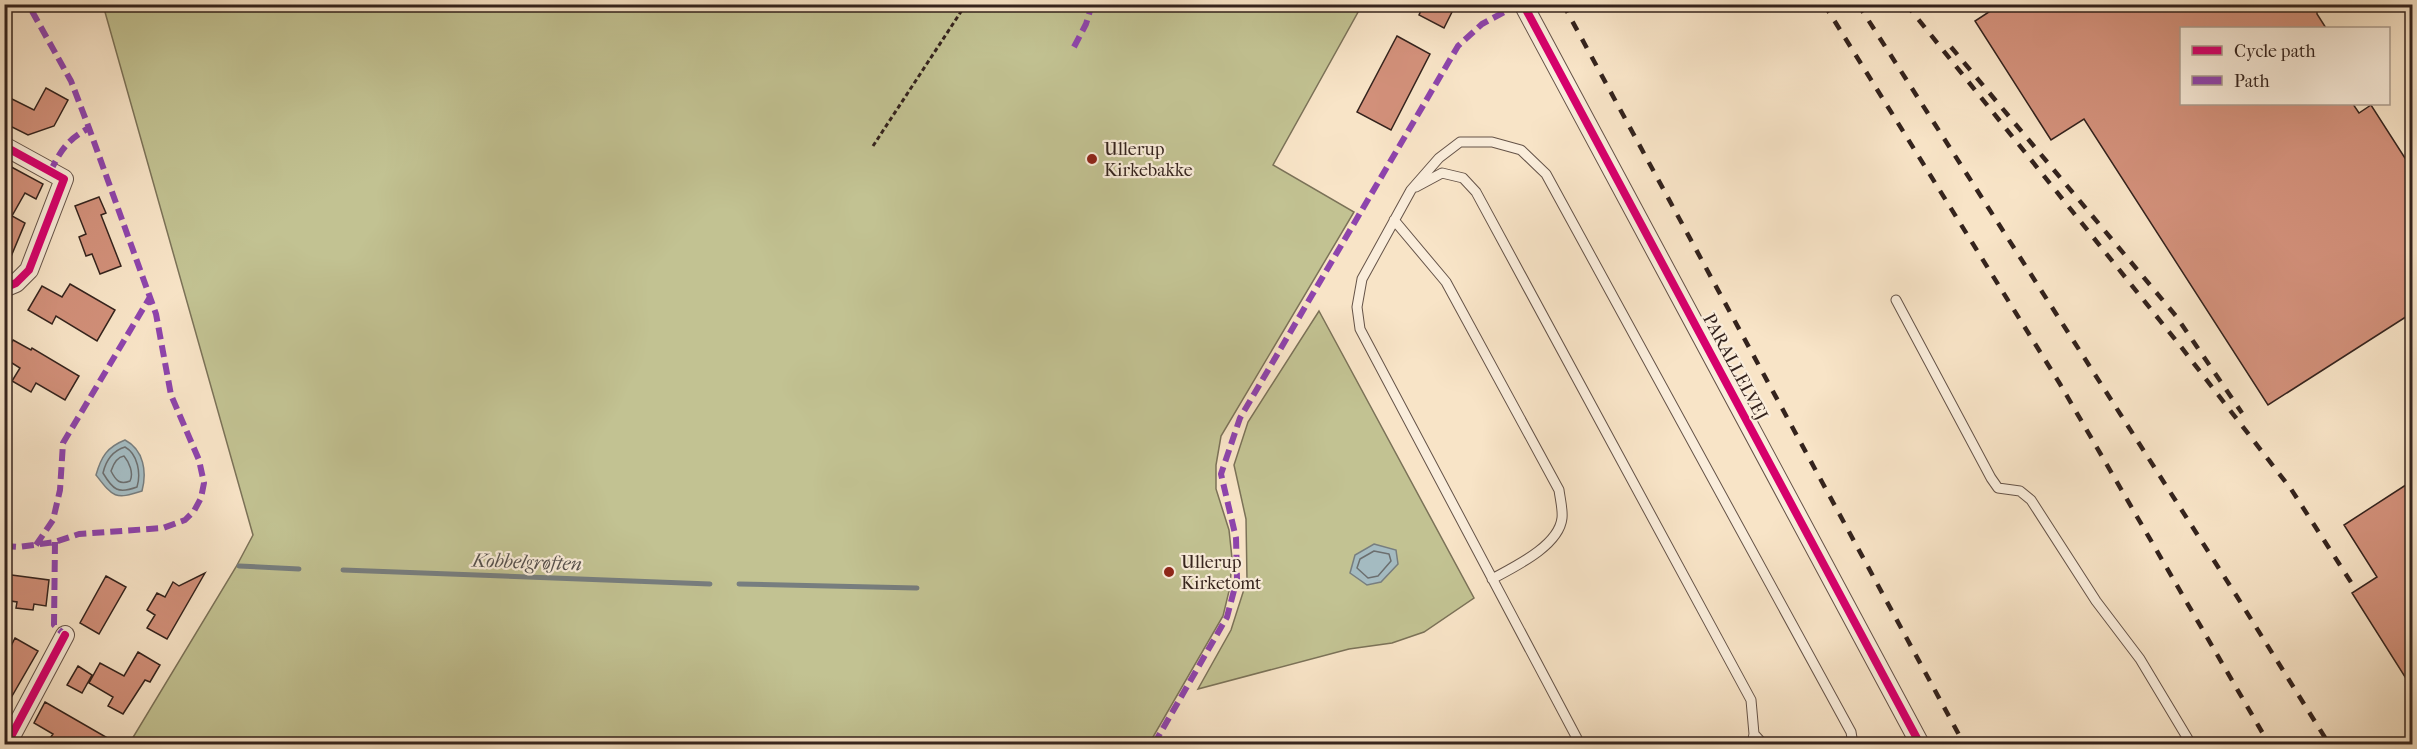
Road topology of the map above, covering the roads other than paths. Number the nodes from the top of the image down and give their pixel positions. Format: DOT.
graph roads {
  1 [pos="1523,4"];
  2 [pos="4,147"];
  3 [pos="1411,189"];
  4 [pos="1395,220"];
  5 [pos="4,288"];
  6 [pos="1896,300"];
  7 [pos="1492,579"];
  8 [pos="66,635"];
  9 [pos="1754,734"];
  10 [pos="4,741"];
  11 [pos="1580,744"];
  12 [pos="1752,744"];
  13 [pos="1763,744"];
  14 [pos="1853,744"];
  15 [pos="1920,744"];
  16 [pos="2191,744"];
  1 -- 15 [label="street, PARALLELVEJ"];
  2 -- 5 [label="street"];
  3 -- 4 [label="lane"];
  3 -- 9 [label="lane"];
  3 -- 14 [label="lane"];
  4 -- 7 [label="lane"];
  4 -- 7 [label="lane"];
  6 -- 16 [label="lane"];
  7 -- 11 [label="lane"];
  8 -- 10 [label="street"];
  9 -- 12 [label="lane"];
  9 -- 13 [label="lane"];
}
